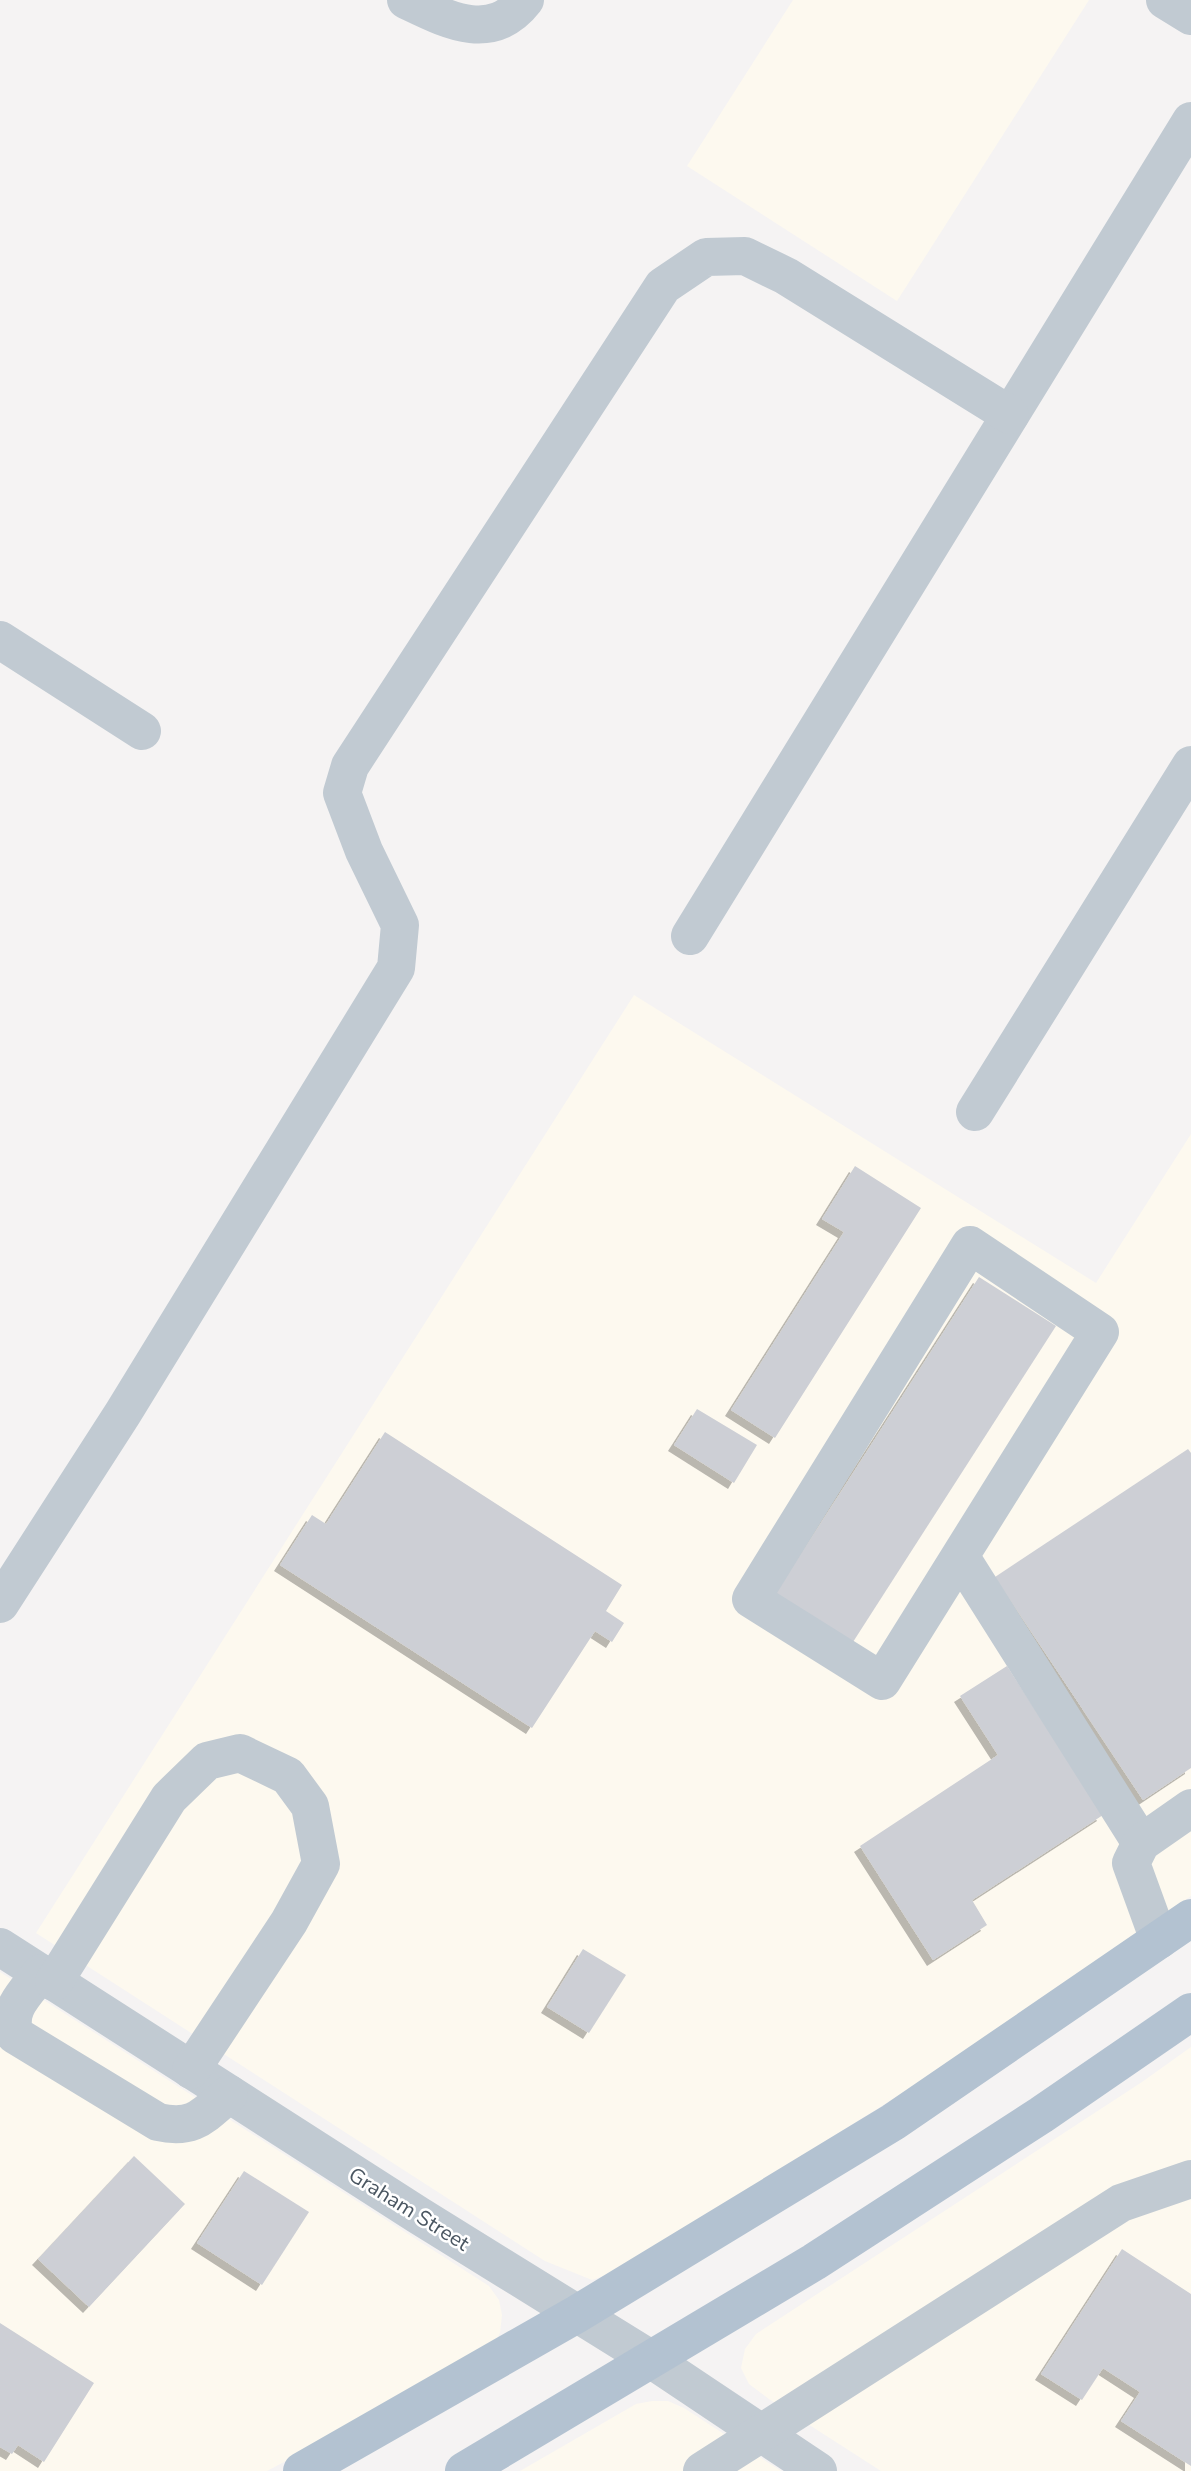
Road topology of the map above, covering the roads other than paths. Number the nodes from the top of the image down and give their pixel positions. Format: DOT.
graph roads {
  1 [pos="406,0"];
  2 [pos="525,0"];
  3 [pos="1165,0"];
  4 [pos="1191,16"];
  5 [pos="1191,121"];
  6 [pos="1010,415"];
  7 [pos="0,640"];
  8 [pos="142,731"];
  9 [pos="1191,765"];
  10 [pos="690,936"];
  11 [pos="975,1112"];
  12 [pos="960,1556"];
  13 [pos="0,1604"];
  14 [pos="1191,1808"];
  15 [pos="1141,1843"];
  16 [pos="1191,1917"];
  17 [pos="1159,1940"];
  18 [pos="0,1947"];
  19 [pos="47,1978"];
  20 [pos="1191,2012"];
  21 [pos="191,2070"];
  22 [pos="229,2094"];
  23 [pos="1191,2179"];
  24 [pos="577,2314"];
  25 [pos="652,2360"];
  26 [pos="762,2433"];
  27 [pos="302,2471"];
  28 [pos="464,2471"];
  29 [pos="702,2471"];
  30 [pos="818,2471"];
  1 -- 2 [label="street"];
  3 -- 4 [label="street"];
  5 -- 6 [label="street"];
  6 -- 10 [label="street"];
  6 -- 13 [label="street"];
  7 -- 8 [label="street"];
  9 -- 11 [label="street"];
  12 -- 12 [label="street"];
  12 -- 15 [label="street"];
  14 -- 15 [label="street"];
  15 -- 17 [label="street"];
  16 -- 17 [label="main road"];
  17 -- 24 [label="main road"];
  18 -- 19 [label="street, Graham Street"];
  19 -- 21 [label="street, Graham Street"];
  19 -- 21 [label="street"];
  19 -- 22 [label="street"];
  20 -- 25 [label="main road"];
  21 -- 22 [label="street, Graham Street"];
  22 -- 24 [label="street, Graham Street"];
  23 -- 26 [label="street"];
  24 -- 25 [label="street, Graham Street"];
  24 -- 27 [label="main road"];
  25 -- 26 [label="street, Graham Street"];
  25 -- 28 [label="main road"];
  26 -- 29 [label="street"];
  26 -- 30 [label="street, Graham Street"];
}
